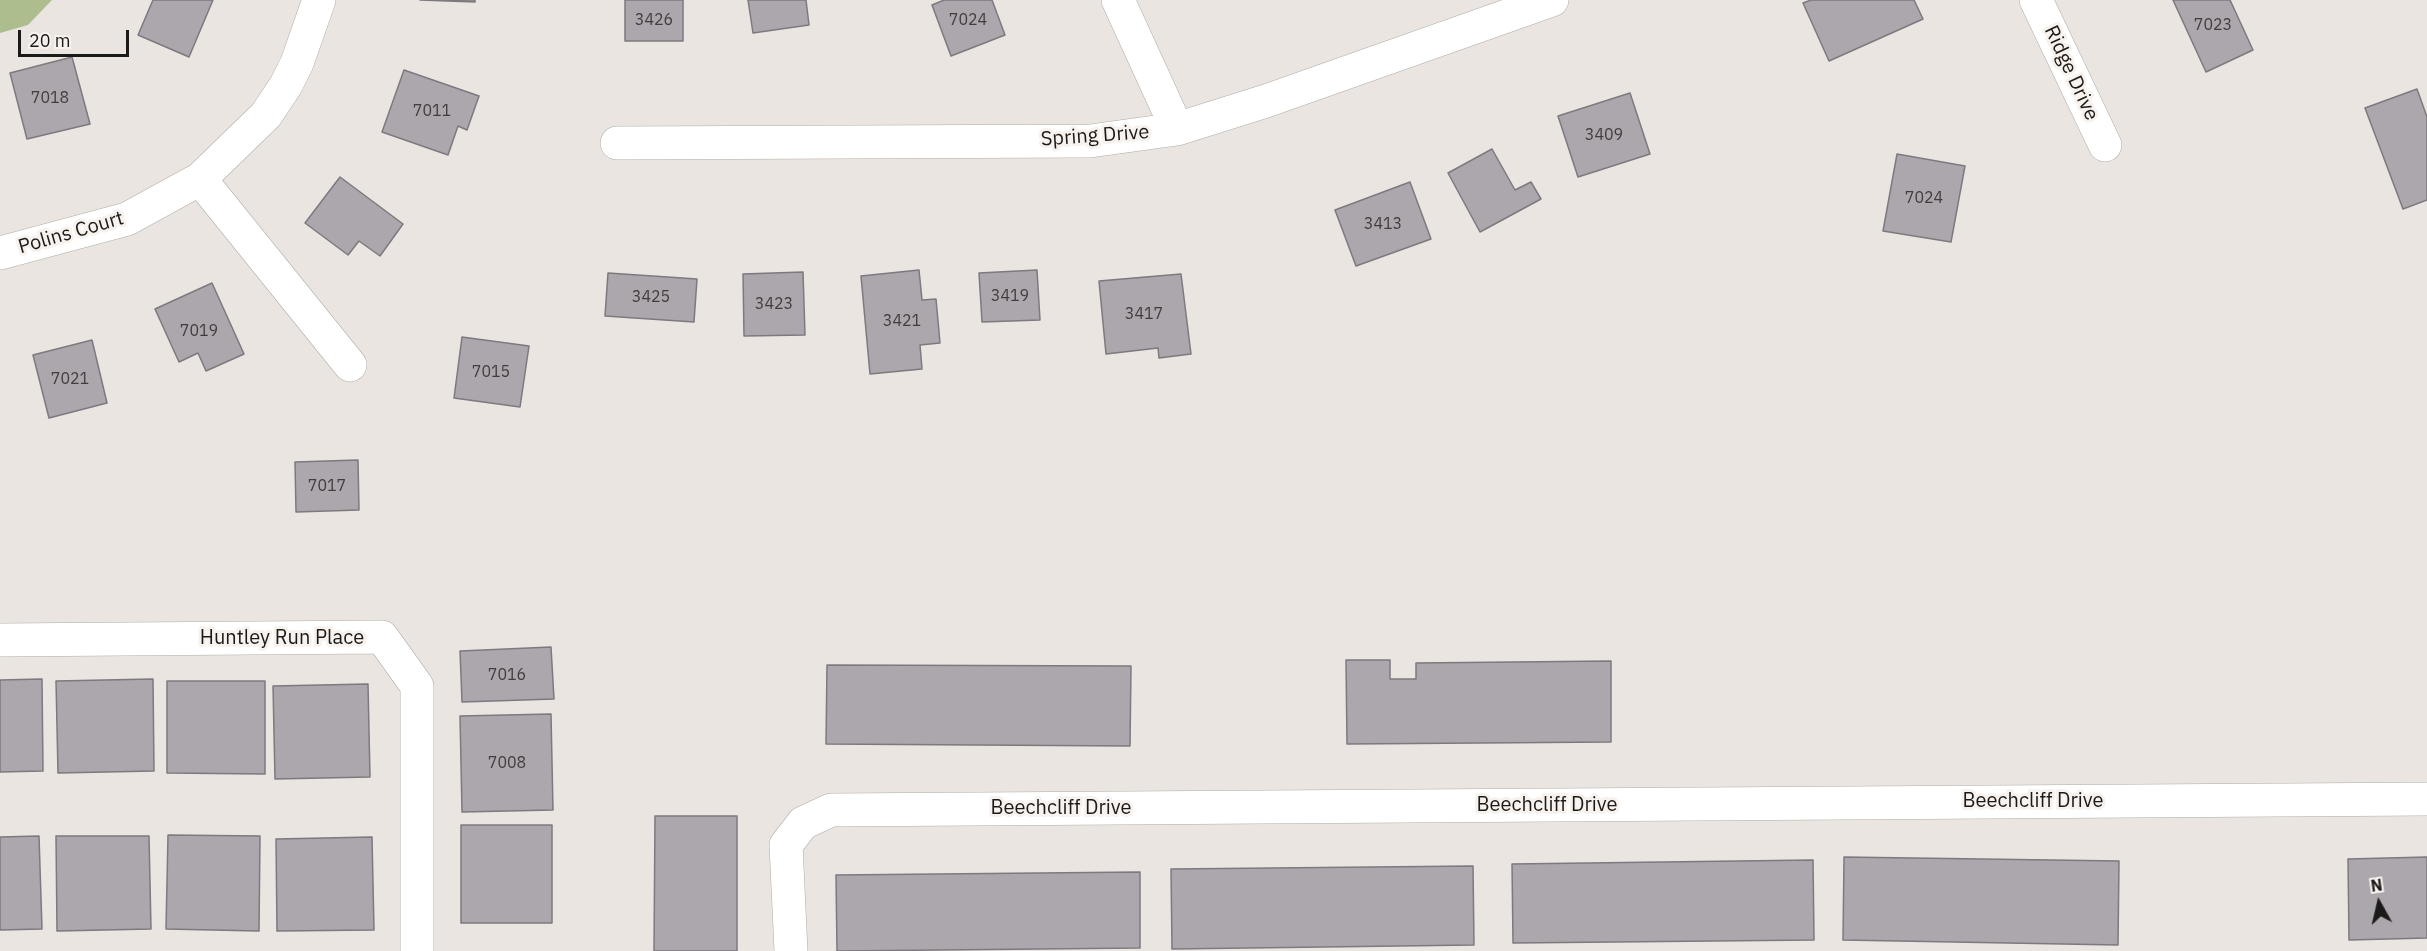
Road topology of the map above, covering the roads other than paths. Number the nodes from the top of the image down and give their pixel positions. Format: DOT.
graph roads {
  1 [pos="320,0"];
  2 [pos="1118,0"];
  3 [pos="1552,0"];
  4 [pos="2036,0"];
  5 [pos="1177,129"];
  6 [pos="617,143"];
  7 [pos="2105,145"];
  8 [pos="200,179"];
  9 [pos="0,253"];
  10 [pos="350,365"];
  11 [pos="0,640"];
  12 [pos="2427,799"];
  13 [pos="417,951"];
  14 [pos="791,951"];
  1 -- 8 [label="street, Polins Court"];
  2 -- 5 [label="street"];
  3 -- 5 [label="street, Spring Drive"];
  4 -- 7 [label="street, Ridge Drive"];
  5 -- 6 [label="street, Spring Drive"];
  8 -- 9 [label="street, Polins Court"];
  8 -- 10 [label="street"];
  11 -- 13 [label="street, Huntley Run Place"];
  12 -- 14 [label="street, Beechcliff Drive"];
}
